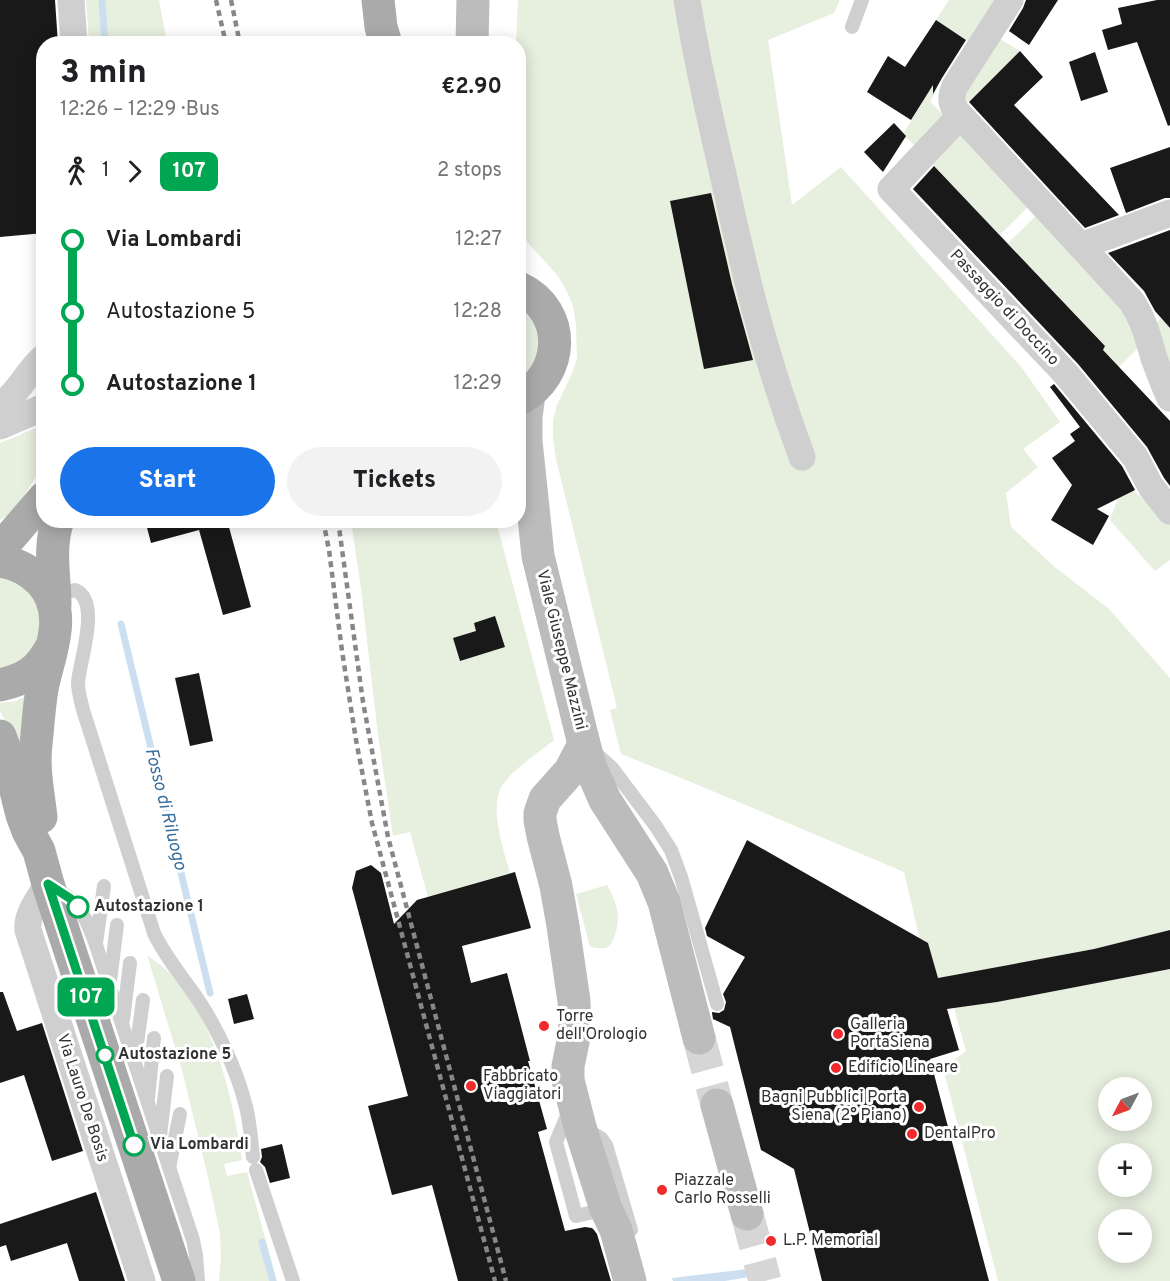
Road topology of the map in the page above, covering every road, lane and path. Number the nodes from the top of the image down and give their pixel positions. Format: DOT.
graph roads {
  1 [pos="71,0"];
  2 [pos="473,0"];
  3 [pos="687,0"];
  4 [pos="862,0"];
  5 [pos="1010,0"];
  6 [pos="852,27"];
  7 [pos="73,36"];
  8 [pos="472,36"];
  9 [pos="960,116"];
  10 [pos="1170,213"];
  11 [pos="1081,246"];
  12 [pos="526,290"];
  13 [pos="36,364"];
  14 [pos="526,395"];
  15 [pos="1170,398"];
  16 [pos="0,405"];
  17 [pos="36,410"];
  18 [pos="526,417"];
  19 [pos="0,426"];
  20 [pos="526,441"];
  21 [pos="526,441"];
  22 [pos="802,457"];
  23 [pos="36,507"];
  24 [pos="1170,511"];
  25 [pos="55,528"];
  26 [pos="526,528"];
  27 [pos="0,549"];
  28 [pos="538,556"];
  29 [pos="0,561"];
  30 [pos="55,607"];
  31 [pos="53,645"];
  32 [pos="0,685"];
  33 [pos="0,736"];
  34 [pos="584,744"];
  35 [pos="8,779"];
  36 [pos="39,851"];
  37 [pos="48,884"];
  38 [pos="104,886"];
  39 [pos="117,925"];
  40 [pos="96,945"];
  41 [pos="130,963"];
  42 [pos="109,986"];
  43 [pos="143,1000"];
  44 [pos="717,1004"];
  45 [pos="122,1025"];
  46 [pos="154,1038"];
  47 [pos="699,1038"];
  48 [pos="134,1063"];
  49 [pos="167,1076"];
  50 [pos="147,1103"];
  51 [pos="717,1105"];
  52 [pos="180,1114"];
  53 [pos="577,1114"];
  54 [pos="159,1141"];
  55 [pos="169,1170"];
  56 [pos="747,1214"];
  57 [pos="635,1247"];
  58 [pos="142,1281"];
  59 [pos="179,1281"];
  60 [pos="198,1281"];
  61 [pos="293,1281"];
  62 [pos="630,1281"];
  1 -- 7 [label="street"];
  2 -- 8 [label="main road"];
  3 -- 22 [label="street"];
  4 -- 6 [label="lane"];
  5 -- 9 [label="street"];
  9 -- 11 [label="street"];
  9 -- 24 [label="street, Passaggio di Doccino"];
  10 -- 11 [label="street"];
  11 -- 15 [label="street"];
  12 -- 14 [label="main road, Viale Giuseppe Mazzini"];
  13 -- 16 [label="street"];
  17 -- 19 [label="street"];
  18 -- 21 [label="main road, Viale Giuseppe Mazzini"];
  20 -- 28 [label="main road, Viale Giuseppe Mazzini"];
  23 -- 27 [label="main road"];
  25 -- 30 [label="main road"];
  26 -- 28 [label="main road, Viale Giuseppe Mazzini"];
  28 -- 34 [label="main road, Viale Giuseppe Mazzini"];
  29 -- 30 [label="main road"];
  30 -- 31 [label="main road"];
  30 -- 61 [label="lane"];
  31 -- 32 [label="main road"];
  31 -- 36 [label="main road"];
  33 -- 35 [label="main road"];
  34 -- 44 [label="lane"];
  34 -- 47 [label="main road"];
  34 -- 53 [label="main road"];
  35 -- 36 [label="main road"];
  36 -- 37 [label="main road"];
  37 -- 40 [label="lane"];
  37 -- 58 [label="street, Via Lauro De Bosis"];
  37 -- 59 [label="main road"];
  38 -- 40 [label="lane"];
  39 -- 42 [label="lane"];
  40 -- 42 [label="lane"];
  41 -- 45 [label="lane"];
  42 -- 45 [label="lane"];
  43 -- 48 [label="lane"];
  45 -- 48 [label="lane"];
  46 -- 50 [label="lane"];
  48 -- 50 [label="lane"];
  49 -- 54 [label="lane"];
  50 -- 54 [label="lane"];
  51 -- 56 [label="main road"];
  52 -- 55 [label="lane"];
  53 -- 57 [label="lane"];
  53 -- 62 [label="main road"];
  54 -- 55 [label="lane"];
  55 -- 60 [label="lane"];
}
